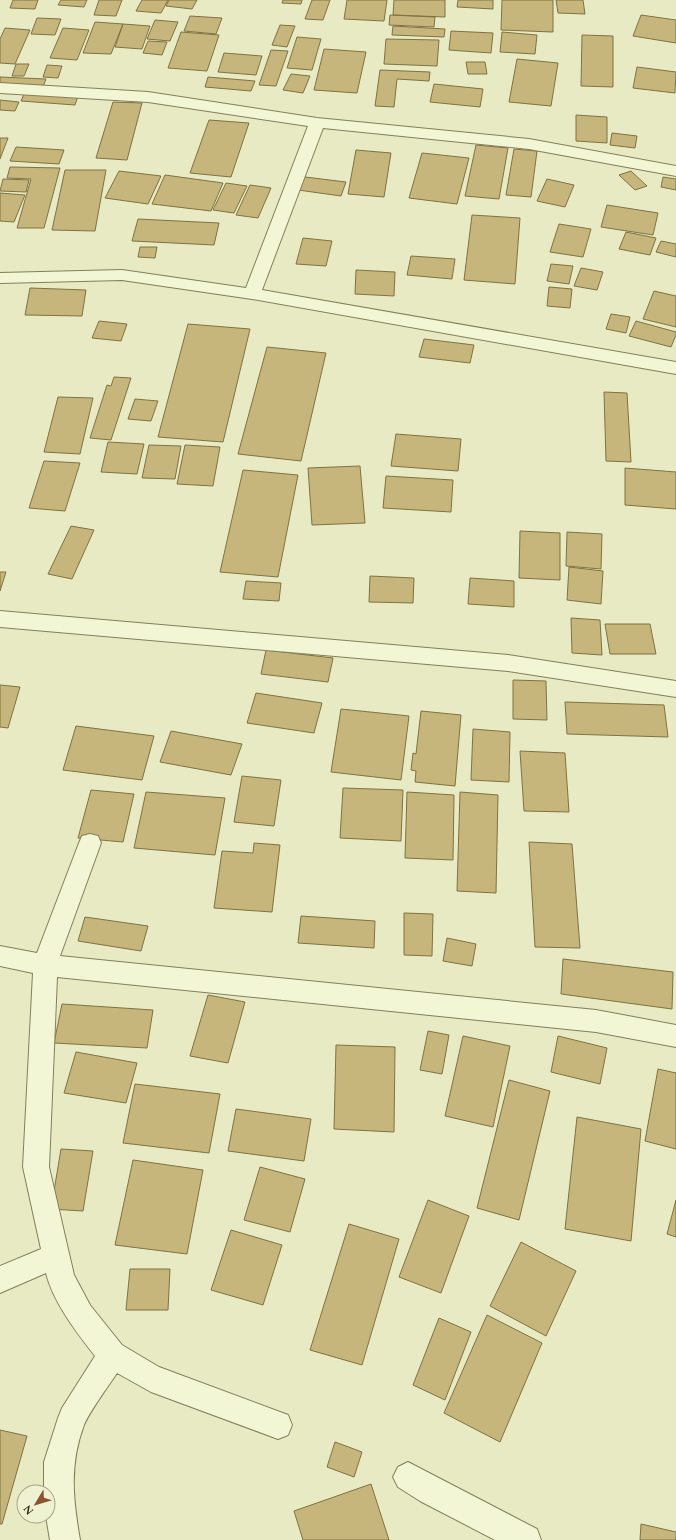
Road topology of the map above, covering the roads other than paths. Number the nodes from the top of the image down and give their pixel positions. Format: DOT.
graph roads {
  1 [pos="0,88"];
  2 [pos="317,123"];
  3 [pos="676,171"];
  4 [pos="0,278"];
  5 [pos="252,294"];
  6 [pos="676,368"];
  7 [pos="0,619"];
  8 [pos="676,689"];
  9 [pos="90,843"];
  10 [pos="0,956"];
  11 [pos="45,965"];
  12 [pos="676,1036"];
  13 [pos="56,1256"];
  14 [pos="0,1280"];
  15 [pos="112,1355"];
  16 [pos="278,1425"];
  17 [pos="408,1477"];
  18 [pos="65,1540"];
  19 [pos="526,1540"];
  1 -- 2 [label="street"];
  2 -- 3 [label="street"];
  2 -- 5 [label="street"];
  4 -- 5 [label="street"];
  5 -- 6 [label="street"];
  7 -- 8 [label="street"];
  9 -- 11 [label="street"];
  10 -- 11 [label="street"];
  11 -- 12 [label="street"];
  11 -- 13 [label="street"];
  13 -- 14 [label="street"];
  13 -- 15 [label="street"];
  15 -- 16 [label="street"];
  15 -- 18 [label="street"];
  17 -- 19 [label="street"];
}
